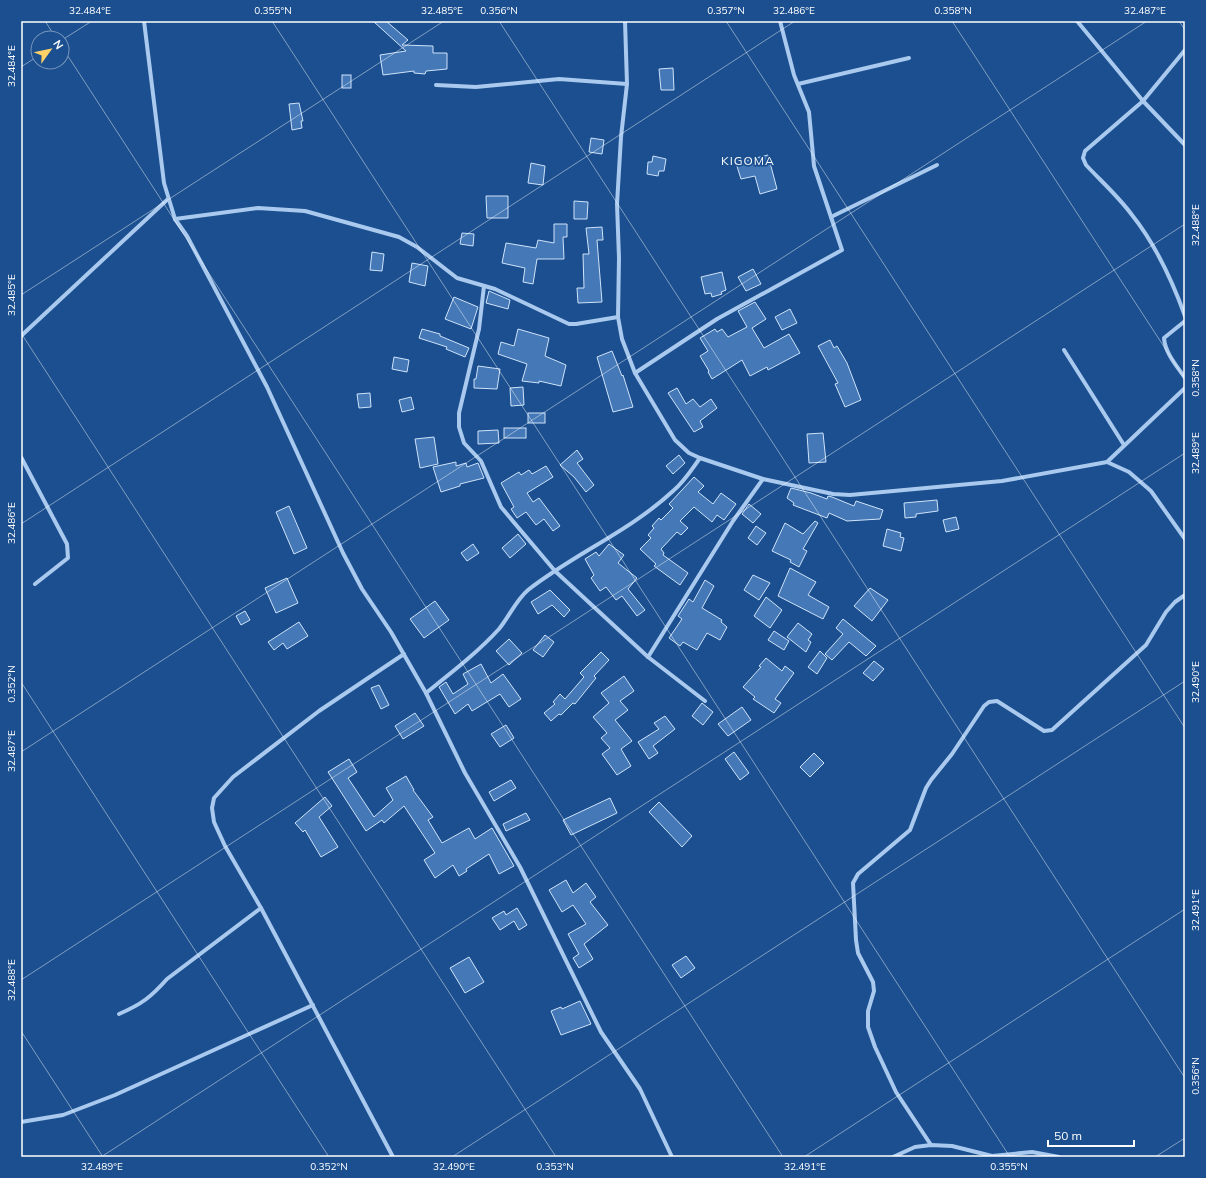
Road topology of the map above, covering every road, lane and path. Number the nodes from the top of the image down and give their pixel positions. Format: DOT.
graph roads {
  1 [pos="144,21"];
  2 [pos="625,21"];
  3 [pos="780,21"];
  4 [pos="1077,21"];
  5 [pos="1185,50"];
  6 [pos="909,58"];
  7 [pos="627,84"];
  8 [pos="798,84"];
  9 [pos="436,85"];
  10 [pos="1143,101"];
  11 [pos="1185,145"];
  12 [pos="937,165"];
  13 [pos="168,199"];
  14 [pos="831,217"];
  15 [pos="175,219"];
  16 [pos="484,286"];
  17 [pos="1185,316"];
  18 [pos="618,317"];
  19 [pos="1185,321"];
  20 [pos="21,336"];
  21 [pos="1064,350"];
  22 [pos="635,373"];
  23 [pos="1185,378"];
  24 [pos="1185,388"];
  25 [pos="1124,445"];
  26 [pos="21,458"];
  27 [pos="700,458"];
  28 [pos="1106,462"];
  29 [pos="763,479"];
  30 [pos="1185,539"];
  31 [pos="555,571"];
  32 [pos="35,584"];
  33 [pos="1185,595"];
  34 [pos="404,654"];
  35 [pos="648,657"];
  36 [pos="426,693"];
  37 [pos="705,701"];
  38 [pos="261,908"];
  39 [pos="313,1005"];
  40 [pos="119,1014"];
  41 [pos="21,1122"];
  42 [pos="931,1145"];
  43 [pos="393,1157"];
  44 [pos="672,1157"];
  45 [pos="893,1157"];
  46 [pos="1059,1157"];
  1 -- 13 [label="street"];
  2 -- 7 [label="street"];
  3 -- 8 [label="street"];
  4 -- 10 [label="street"];
  5 -- 10 [label="street"];
  6 -- 8 [label="street"];
  7 -- 9 [label="street"];
  7 -- 18 [label="street"];
  8 -- 14 [label="street"];
  10 -- 11 [label="street"];
  10 -- 17 [label="street"];
  12 -- 14 [label="street"];
  13 -- 15 [label="street"];
  13 -- 20 [label="street"];
  14 -- 22 [label="street"];
  15 -- 16 [label="street"];
  15 -- 34 [label="street"];
  16 -- 18 [label="street"];
  16 -- 31 [label="street"];
  18 -- 22 [label="street"];
  19 -- 23 [label="street"];
  21 -- 25 [label="street"];
  22 -- 27 [label="street"];
  24 -- 25 [label="street"];
  25 -- 28 [label="street"];
  26 -- 32 [label="street"];
  27 -- 29 [label="street"];
  27 -- 31 [label="street"];
  28 -- 29 [label="street"];
  28 -- 30 [label="street"];
  29 -- 35 [label="street"];
  31 -- 35 [label="street"];
  31 -- 36 [label="street"];
  33 -- 42 [label="street"];
  34 -- 36 [label="street"];
  34 -- 38 [label="street"];
  35 -- 37 [label="street"];
  36 -- 44 [label="street"];
  38 -- 39 [label="street"];
  38 -- 40 [label="street"];
  39 -- 41 [label="street"];
  39 -- 43 [label="street"];
  42 -- 45 [label="street"];
  42 -- 46 [label="street"];
}
